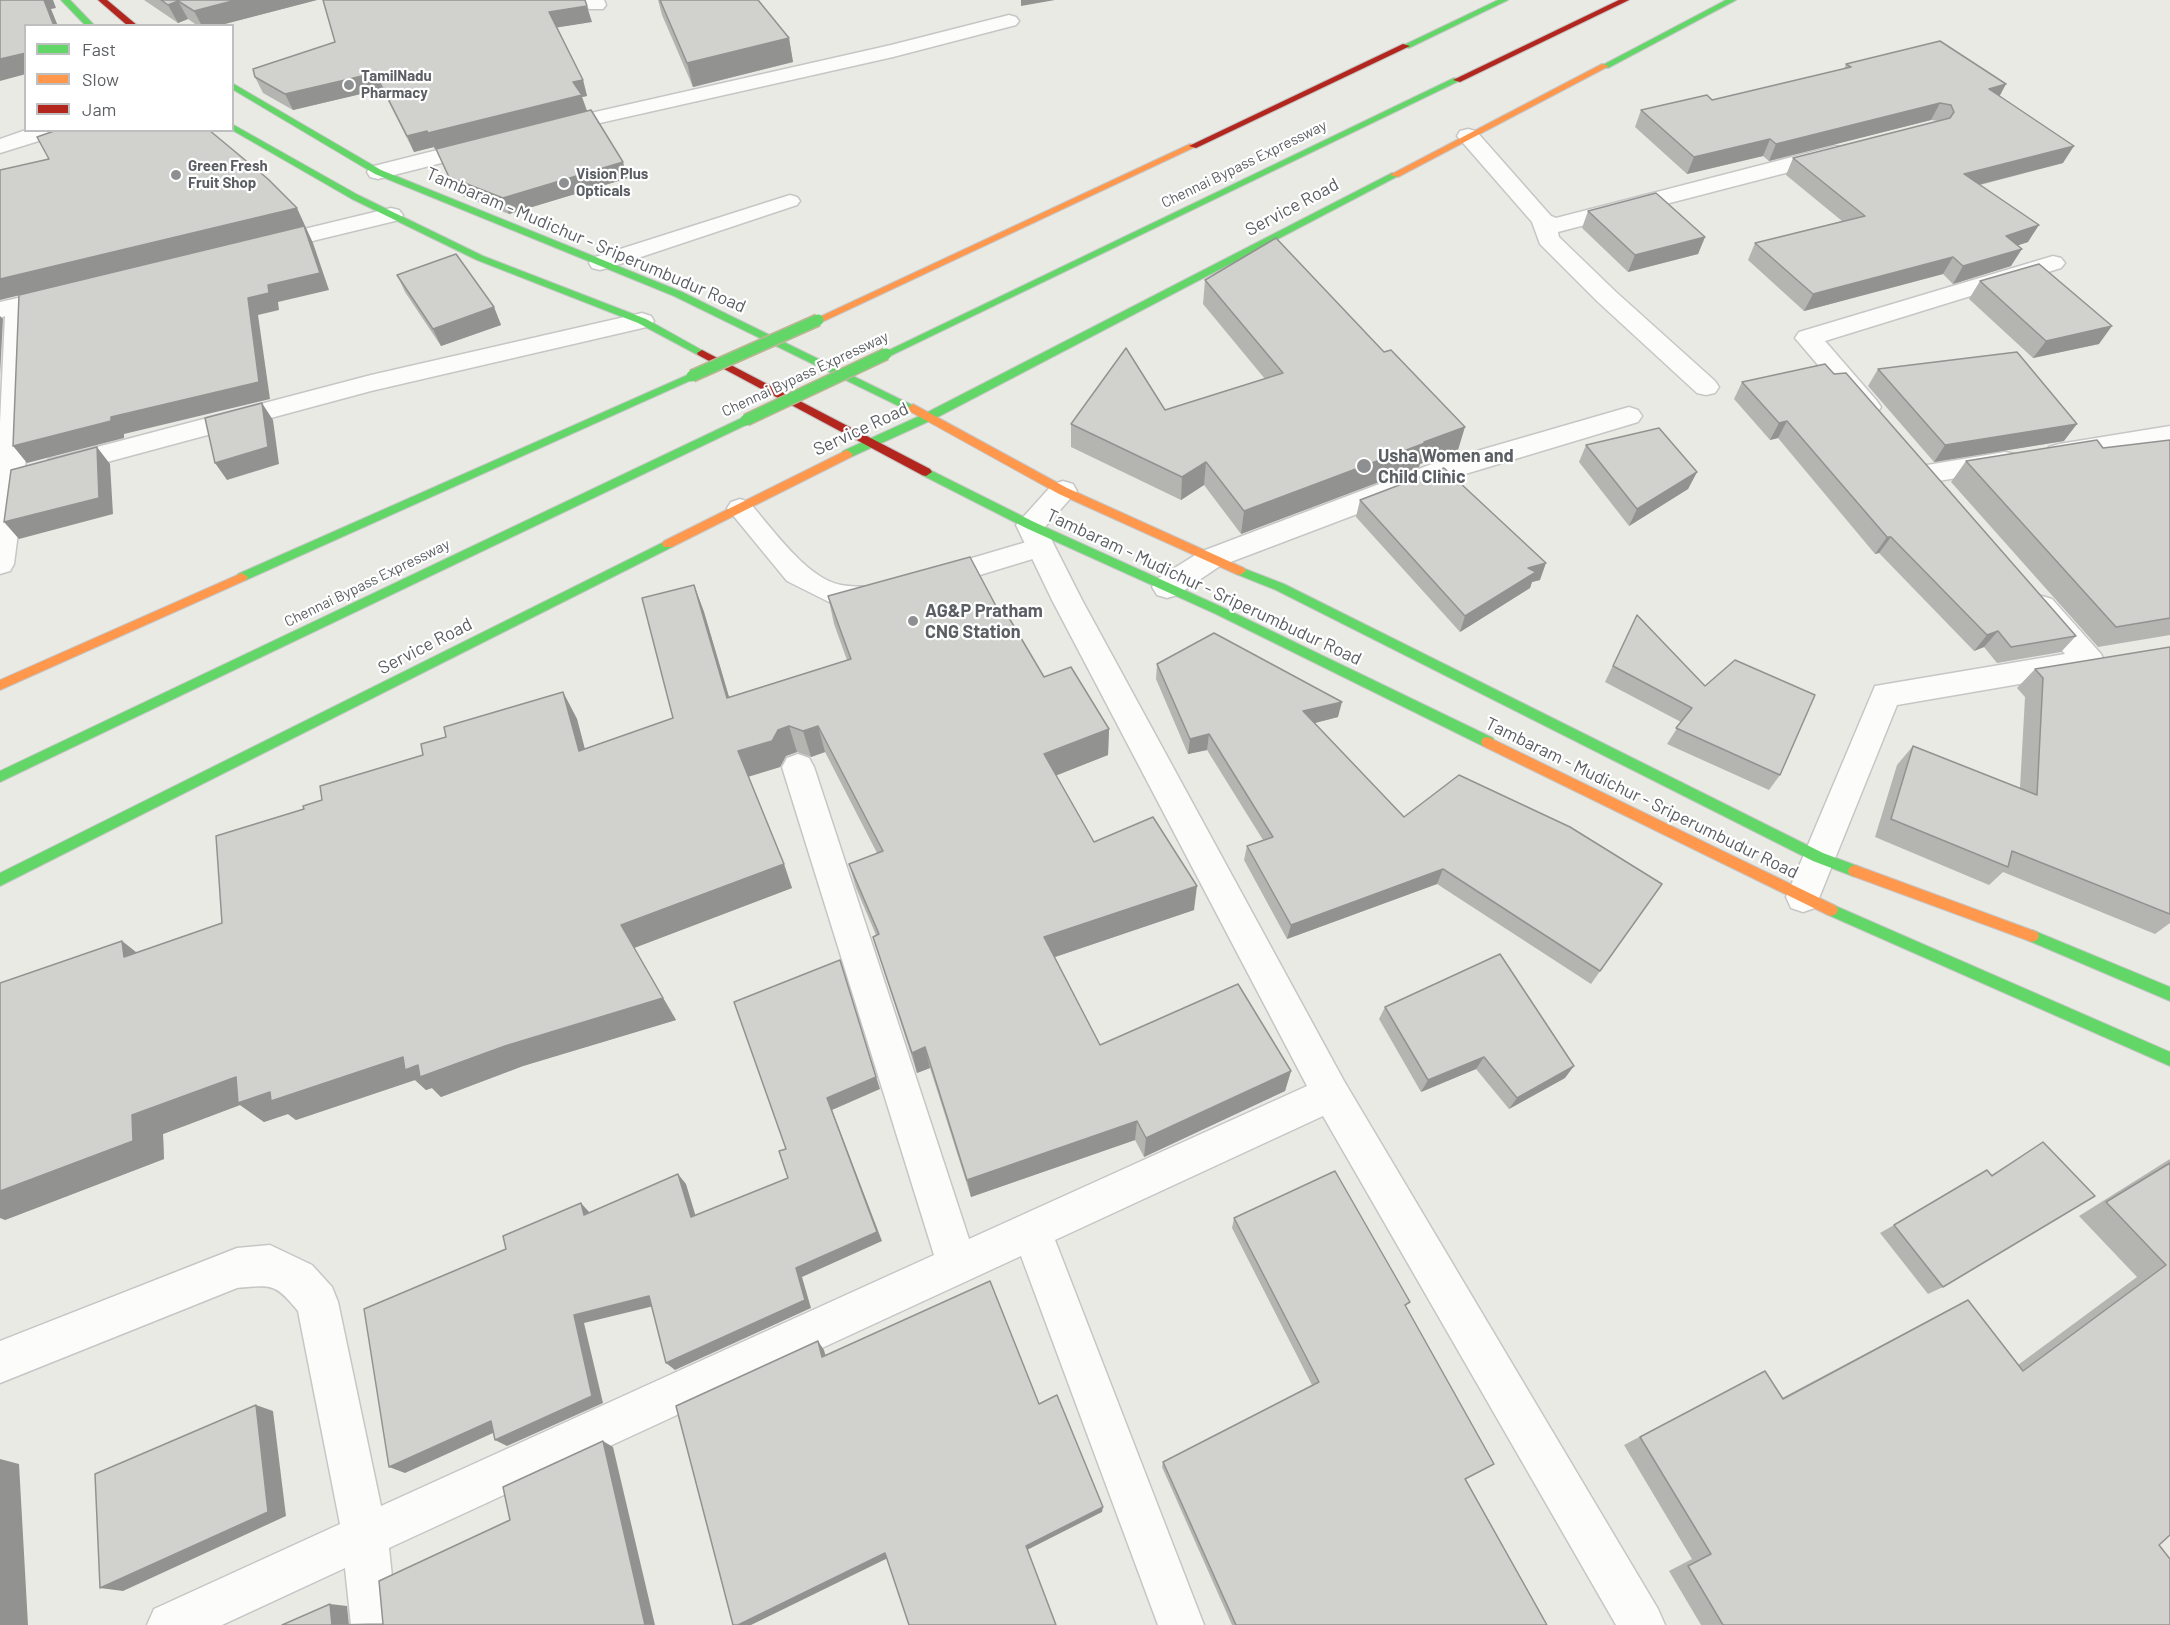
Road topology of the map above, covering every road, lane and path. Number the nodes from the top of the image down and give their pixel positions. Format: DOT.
graph roads {
  1 [pos="65,0"];
  2 [pos="102,0"];
  3 [pos="1504,0"];
  4 [pos="1625,0"];
  5 [pos="1731,0"];
  6 [pos="1009,21"];
  7 [pos="89,24"];
  8 [pos="132,24"];
  9 [pos="234,86"];
  10 [pos="234,128"];
  11 [pos="44,132"];
  12 [pos="535,132"];
  13 [pos="1468,136"];
  14 [pos="501,141"];
  15 [pos="0,146"];
  16 [pos="1852,149"];
  17 [pos="378,172"];
  18 [pos="790,201"];
  19 [pos="390,215"];
  20 [pos="1543,220"];
  21 [pos="251,249"];
  22 [pos="600,263"];
  23 [pos="2053,263"];
  24 [pos="88,288"];
  25 [pos="9,308"];
  26 [pos="642,321"];
  27 [pos="1706,387"];
  28 [pos="930,416"];
  29 [pos="1629,416"];
  30 [pos="1882,422"];
  31 [pos="2170,435"];
  32 [pos="869,443"];
  33 [pos="1927,474"];
  34 [pos="11,479"];
  35 [pos="1063,491"];
  36 [pos="740,508"];
  37 [pos="1035,536"];
  38 [pos="1210,559"];
  39 [pos="0,564"];
  40 [pos="1167,587"];
  41 [pos="2028,590"];
  42 [pos="0,686"];
  43 [pos="798,767"];
  44 [pos="0,777"];
  45 [pos="1818,857"];
  46 [pos="0,880"];
  47 [pos="1803,897"];
  48 [pos="2170,994"];
  49 [pos="2170,1059"];
  50 [pos="1331,1094"];
  51 [pos="1032,1231"];
  52 [pos="957,1264"];
  53 [pos="0,1362"];
  54 [pos="365,1536"];
  55 [pos="170,1625"];
  56 [pos="374,1625"];
  57 [pos="1181,1625"];
  58 [pos="1641,1625"];
  1 -- 7 [label="main road"];
  2 -- 8 [label="main road"];
  3 -- 42 [label="main road, bridge"];
  4 -- 44 [label="main road, Chennai Bypass Expressway, bridge"];
  5 -- 13 [label="main road, Service Road"];
  6 -- 12 [label="street"];
  9 -- 17 [label="main road, Tambaram - Mudichur - Sriperumbudur Road"];
  10 -- 19 [label="main road, Tambaram - Mudichur - Sriperumbudur Road"];
  11 -- 15 [label="street"];
  13 -- 20 [label="street"];
  13 -- 28 [label="main road, Service Road"];
  14 -- 17 [label="street"];
  16 -- 20 [label="street"];
  17 -- 22 [label="main road, Tambaram - Mudichur - Sriperumbudur Road"];
  18 -- 22 [label="lane"];
  19 -- 21 [label="street"];
  19 -- 26 [label="main road, Tambaram - Mudichur - Sriperumbudur Road"];
  20 -- 27 [label="street"];
  22 -- 28 [label="main road, Tambaram - Mudichur - Sriperumbudur Road"];
  23 -- 30 [label="street"];
  24 -- 25 [label="street"];
  25 -- 34 [label="street"];
  26 -- 32 [label="main road, Tambaram - Mudichur - Sriperumbudur Road"];
  26 -- 34 [label="street"];
  28 -- 32 [label="main road, Service Road"];
  28 -- 35 [label="main road, Tambaram - Mudichur - Sriperumbudur Road"];
  29 -- 38 [label="street"];
  31 -- 33 [label="street"];
  32 -- 36 [label="main road, Service Road"];
  32 -- 37 [label="main road, Tambaram - Mudichur - Sriperumbudur Road"];
  34 -- 39 [label="street"];
  35 -- 37 [label="street"];
  35 -- 38 [label="main road, Tambaram - Mudichur - Sriperumbudur Road"];
  36 -- 37 [label="lane"];
  36 -- 46 [label="main road, Service Road"];
  37 -- 40 [label="main road, Tambaram - Mudichur - Sriperumbudur Road"];
  37 -- 50 [label="street"];
  38 -- 40 [label="street"];
  38 -- 45 [label="main road, Tambaram - Mudichur - Sriperumbudur Road"];
  40 -- 47 [label="main road, Tambaram - Mudichur - Sriperumbudur Road"];
  41 -- 45 [label="street"];
  43 -- 52 [label="street"];
  45 -- 47 [label="street"];
  45 -- 48 [label="main road, Tambaram - Mudichur - Sriperumbudur Road"];
  47 -- 49 [label="main road, Tambaram - Mudichur - Sriperumbudur Road"];
  50 -- 51 [label="street"];
  50 -- 58 [label="street"];
  51 -- 52 [label="street"];
  51 -- 57 [label="street"];
  52 -- 54 [label="street"];
  53 -- 54 [label="street"];
  54 -- 55 [label="street"];
  54 -- 56 [label="street"];
}
